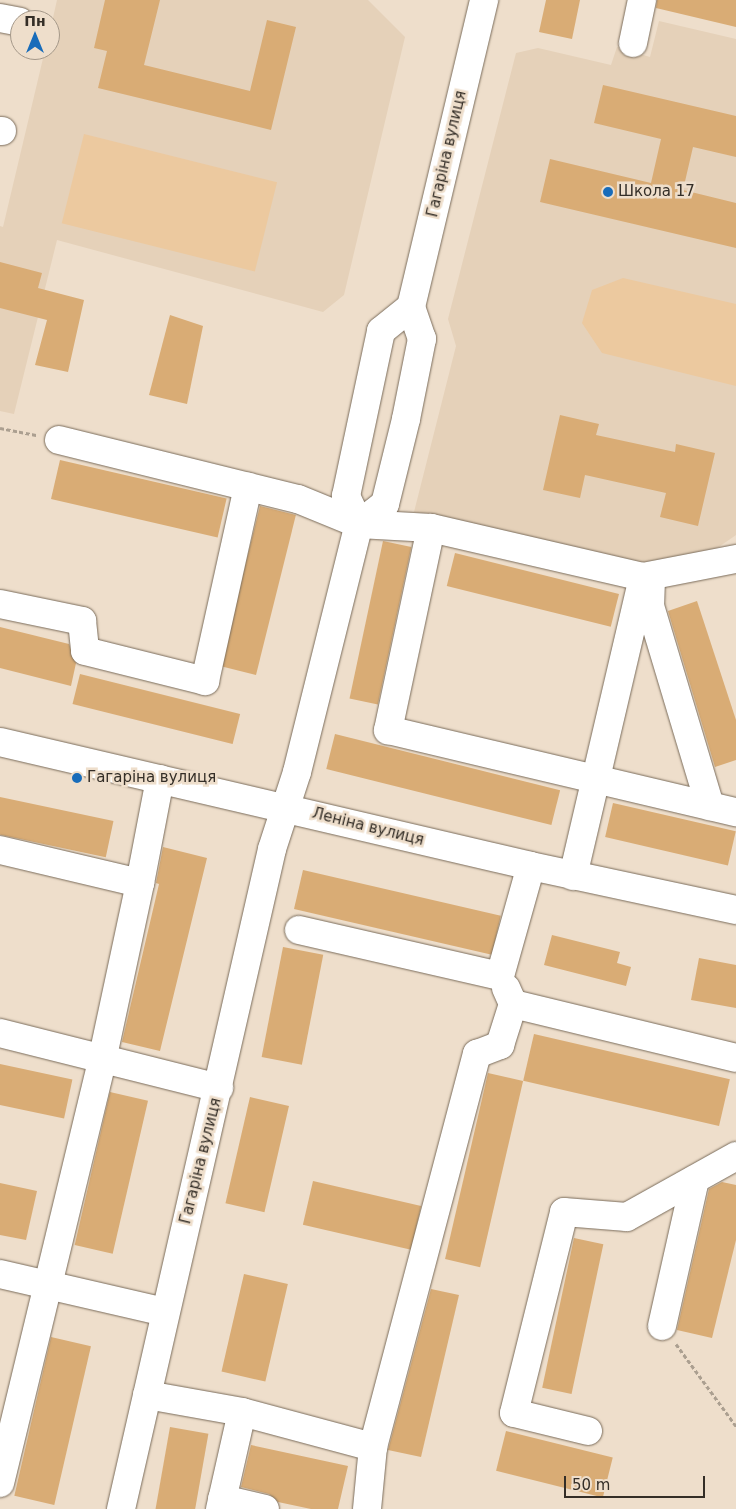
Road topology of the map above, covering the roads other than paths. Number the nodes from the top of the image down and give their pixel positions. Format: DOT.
graph roads {
  1 [pos="484,0"];
  2 [pos="642,0"];
  3 [pos="633,43"];
  4 [pos="411,308"];
  5 [pos="59,440"];
  6 [pos="248,487"];
  7 [pos="359,524"];
  8 [pos="432,528"];
  9 [pos="736,559"];
  10 [pos="647,577"];
  11 [pos="0,604"];
  12 [pos="0,742"];
  13 [pos="160,779"];
  14 [pos="593,779"];
  15 [pos="710,806"];
  16 [pos="284,807"];
  17 [pos="736,812"];
  18 [pos="0,850"];
  19 [pos="531,866"];
  20 [pos="573,876"];
  21 [pos="140,883"];
  22 [pos="736,910"];
  23 [pos="299,930"];
  24 [pos="500,976"];
  25 [pos="513,1004"];
  26 [pos="0,1033"];
  27 [pos="103,1056"];
  28 [pos="736,1058"];
  29 [pos="219,1088"];
  30 [pos="736,1156"];
  31 [pos="695,1180"];
  32 [pos="0,1274"];
  33 [pos="48,1285"];
  34 [pos="165,1312"];
  35 [pos="662,1326"];
  36 [pos="147,1395"];
  37 [pos="242,1412"];
  38 [pos="588,1431"];
  39 [pos="374,1447"];
  40 [pos="0,1482"];
  41 [pos="221,1504"];
  42 [pos="369,1508"];
  43 [pos="121,1509"];
  44 [pos="265,1509"];
  1 -- 4 [label="street, Гагаріна вулиця"];
  2 -- 3 [label="street"];
  4 -- 7 [label="street"];
  4 -- 7 [label="street"];
  5 -- 6 [label="street"];
  6 -- 7 [label="street"];
  6 -- 11 [label="street"];
  7 -- 8 [label="street"];
  7 -- 16 [label="street, Гагаріна вулиця"];
  8 -- 10 [label="street"];
  8 -- 14 [label="street"];
  9 -- 10 [label="street"];
  10 -- 14 [label="street"];
  10 -- 15 [label="street"];
  12 -- 13 [label="street, Леніна вулиця"];
  13 -- 16 [label="street, Леніна вулиця"];
  13 -- 21 [label="street"];
  14 -- 15 [label="street"];
  14 -- 20 [label="street"];
  15 -- 17 [label="street"];
  16 -- 19 [label="street, Леніна вулиця"];
  16 -- 29 [label="street, Гагаріна вулиця"];
  18 -- 21 [label="street"];
  19 -- 20 [label="street, Леніна вулиця"];
  19 -- 24 [label="street"];
  20 -- 22 [label="street, Леніна вулиця"];
  21 -- 27 [label="street"];
  23 -- 24 [label="street"];
  24 -- 25 [label="street"];
  25 -- 28 [label="street"];
  25 -- 39 [label="street"];
  26 -- 27 [label="street"];
  27 -- 29 [label="street"];
  27 -- 33 [label="street"];
  29 -- 34 [label="street, Гагаріна вулиця"];
  30 -- 31 [label="street"];
  31 -- 35 [label="street"];
  31 -- 38 [label="street"];
  32 -- 33 [label="street"];
  33 -- 34 [label="street"];
  33 -- 40 [label="street"];
  34 -- 36 [label="street, Гагаріна вулиця"];
  36 -- 37 [label="street"];
  36 -- 43 [label="street, Гагаріна вулиця"];
  37 -- 39 [label="street"];
  37 -- 41 [label="street"];
  39 -- 42 [label="street"];
  41 -- 44 [label="street"];
}
